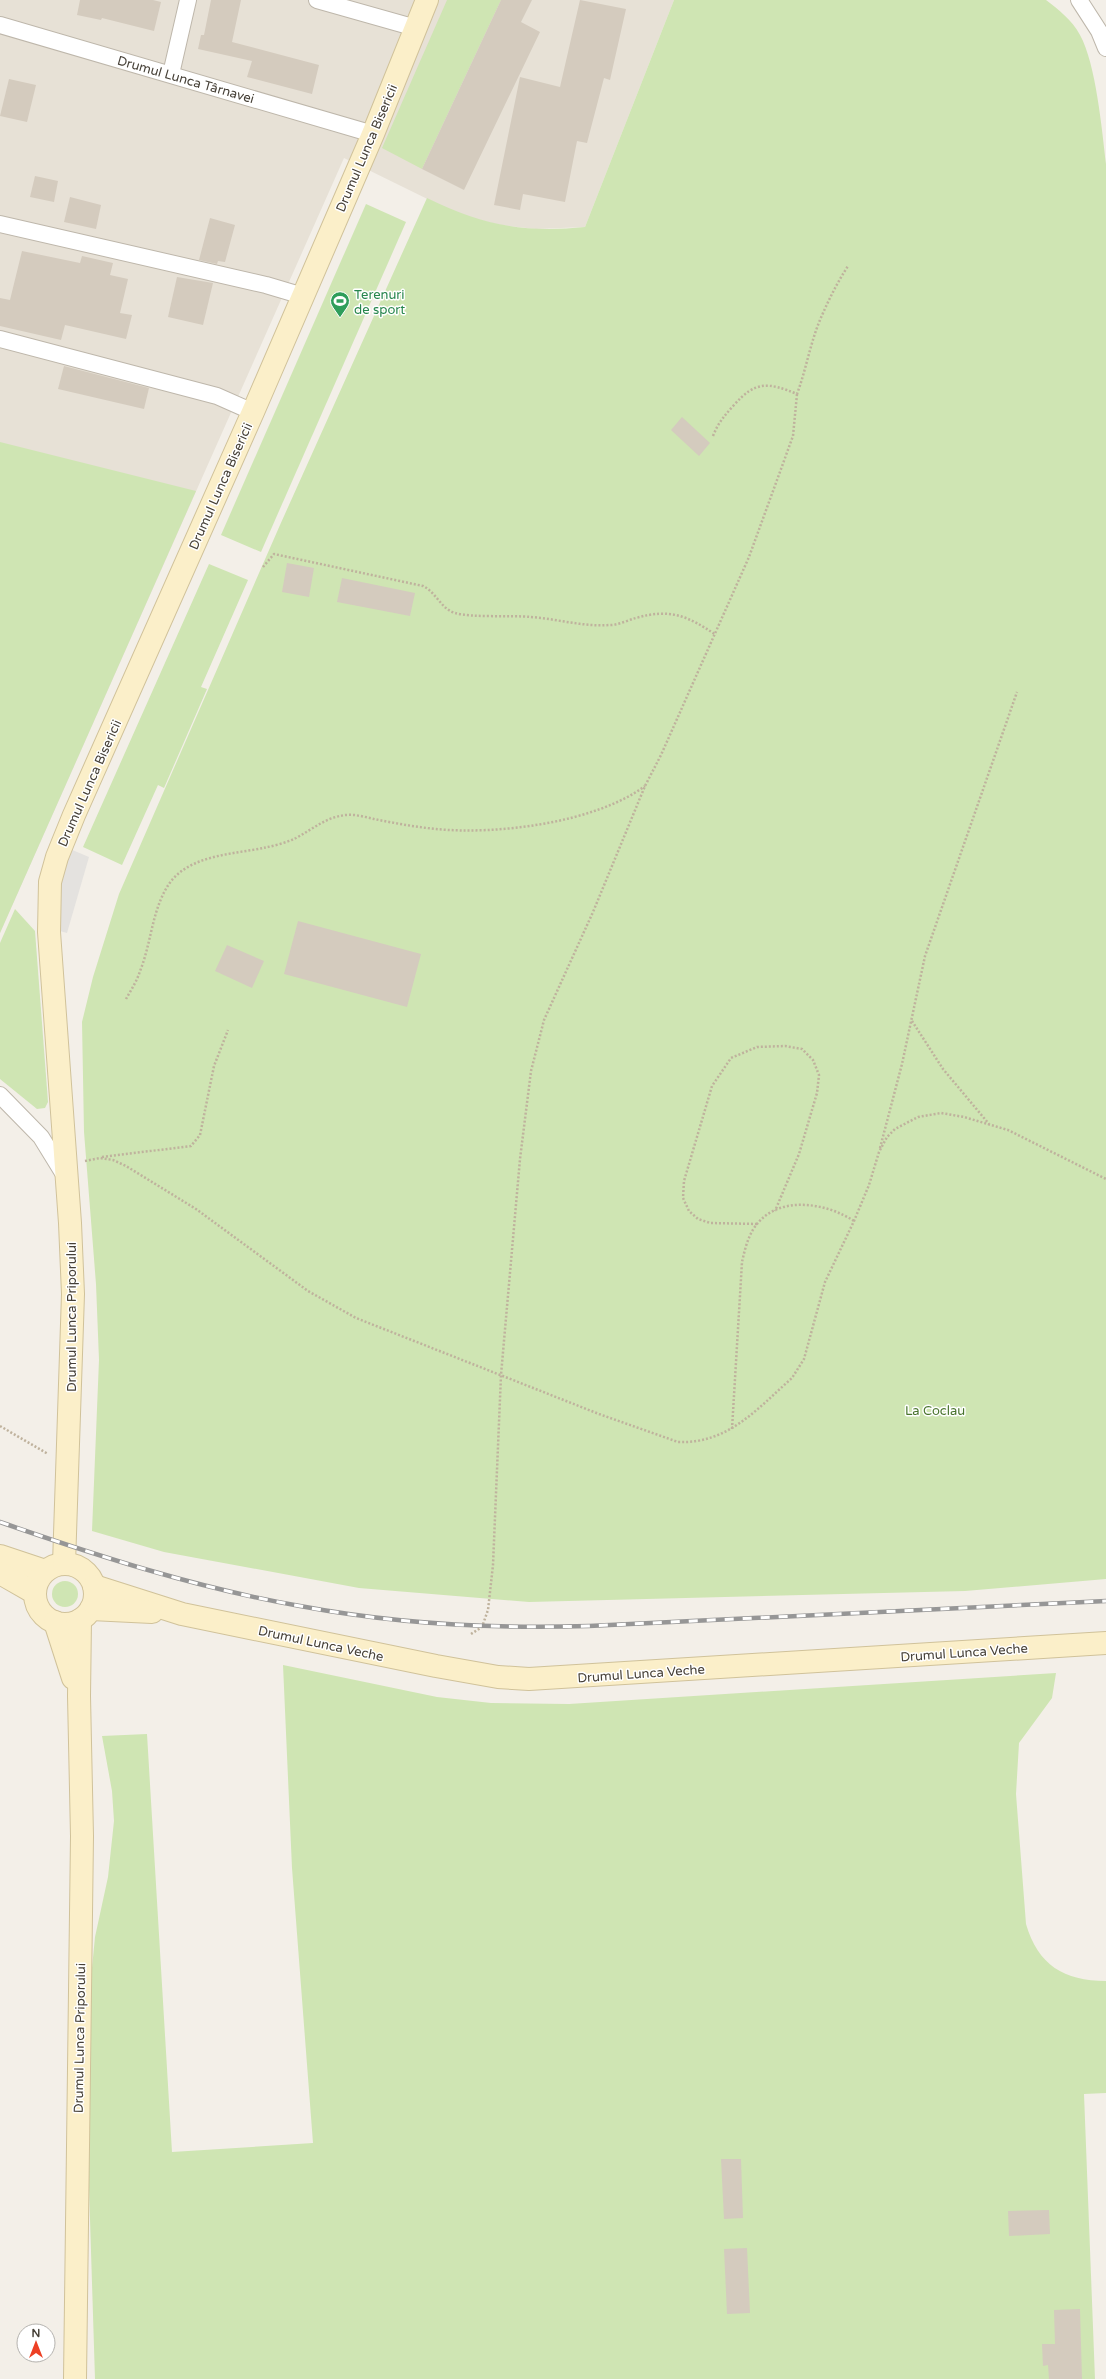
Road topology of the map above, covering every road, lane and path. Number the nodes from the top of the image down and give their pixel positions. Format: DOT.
graph roads {
  1 [pos="188,0"];
  2 [pos="317,0"];
  3 [pos="427,0"];
  4 [pos="1079,0"];
  5 [pos="0,25"];
  6 [pos="416,28"];
  7 [pos="1106,48"];
  8 [pos="170,74"];
  9 [pos="373,134"];
  10 [pos="0,224"];
  11 [pos="848,266"];
  12 [pos="303,296"];
  13 [pos="0,339"];
  14 [pos="797,394"];
  15 [pos="253,412"];
  16 [pos="713,436"];
  17 [pos="263,567"];
  18 [pos="716,635"];
  19 [pos="1017,692"];
  20 [pos="645,786"];
  21 [pos="126,999"];
  22 [pos="911,1020"];
  23 [pos="228,1030"];
  24 [pos="0,1095"];
  25 [pos="989,1124"];
  26 [pos="879,1152"];
  27 [pos="100,1158"];
  28 [pos="1106,1179"];
  29 [pos="67,1180"];
  30 [pos="775,1211"];
  31 [pos="854,1221"];
  32 [pos="757,1224"];
  33 [pos="501,1375"];
  34 [pos="0,1426"];
  35 [pos="732,1430"];
  36 [pos="67,1466"];
  37 [pos="0,1556"];
  38 [pos="55,1567"];
  39 [pos="0,1573"];
  40 [pos="94,1586"];
  41 [pos="35,1593"];
  42 [pos="182,1614"];
  43 [pos="85,1615"];
  44 [pos="55,1622"];
  45 [pos="471,1634"];
  46 [pos="1106,1643"];
  47 [pos="79,1696"];
  48 [pos="75,2379"];
  1 -- 8 [label="street"];
  2 -- 6 [label="street"];
  3 -- 6 [label="street, Drumul Lunca Bisericii"];
  4 -- 7 [label="street"];
  5 -- 8 [label="street, Drumul Lunca Târnavei"];
  6 -- 9 [label="street, Drumul Lunca Bisericii"];
  8 -- 9 [label="street, Drumul Lunca Târnavei"];
  9 -- 12 [label="street, Drumul Lunca Bisericii"];
  10 -- 12 [label="street"];
  11 -- 14 [label="path"];
  12 -- 15 [label="street, Drumul Lunca Bisericii"];
  13 -- 15 [label="street, Drumul Lunca Bisericii"];
  14 -- 16 [label="path"];
  14 -- 18 [label="path"];
  15 -- 29 [label="street, Drumul Lunca Bisericii"];
  17 -- 18 [label="path"];
  18 -- 20 [label="path"];
  19 -- 22 [label="path"];
  20 -- 21 [label="path"];
  20 -- 33 [label="path"];
  22 -- 25 [label="path"];
  22 -- 26 [label="path"];
  23 -- 27 [label="path"];
  24 -- 29 [label="street, Drumul Lunca Priporului"];
  25 -- 26 [label="path"];
  25 -- 28 [label="path"];
  26 -- 31 [label="path"];
  27 -- 29 [label="path"];
  27 -- 33 [label="path"];
  29 -- 36 [label="street, Drumul Lunca Priporului"];
  30 -- 31 [label="path"];
  30 -- 32 [label="path"];
  30 -- 32 [label="path"];
  31 -- 35 [label="path"];
  32 -- 35 [label="path"];
  33 -- 35 [label="path"];
  33 -- 45 [label="path"];
  34 -- 36 [label="path"];
  36 -- 38 [label="street, Drumul Lunca Priporului"];
  37 -- 38 [label="street"];
  38 -- 40 [label="street"];
  38 -- 41 [label="street"];
  39 -- 41 [label="street"];
  40 -- 42 [label="street, Drumul Lunca Veche"];
  40 -- 43 [label="street"];
  41 -- 44 [label="street"];
  42 -- 43 [label="street, Drumul Lunca Veche"];
  42 -- 46 [label="street, Drumul Lunca Veche"];
  43 -- 44 [label="street"];
  43 -- 47 [label="street, Drumul Lunca Priporului"];
  44 -- 47 [label="street, Drumul Lunca Priporului"];
  47 -- 48 [label="street, Drumul Lunca Priporului"];
}
